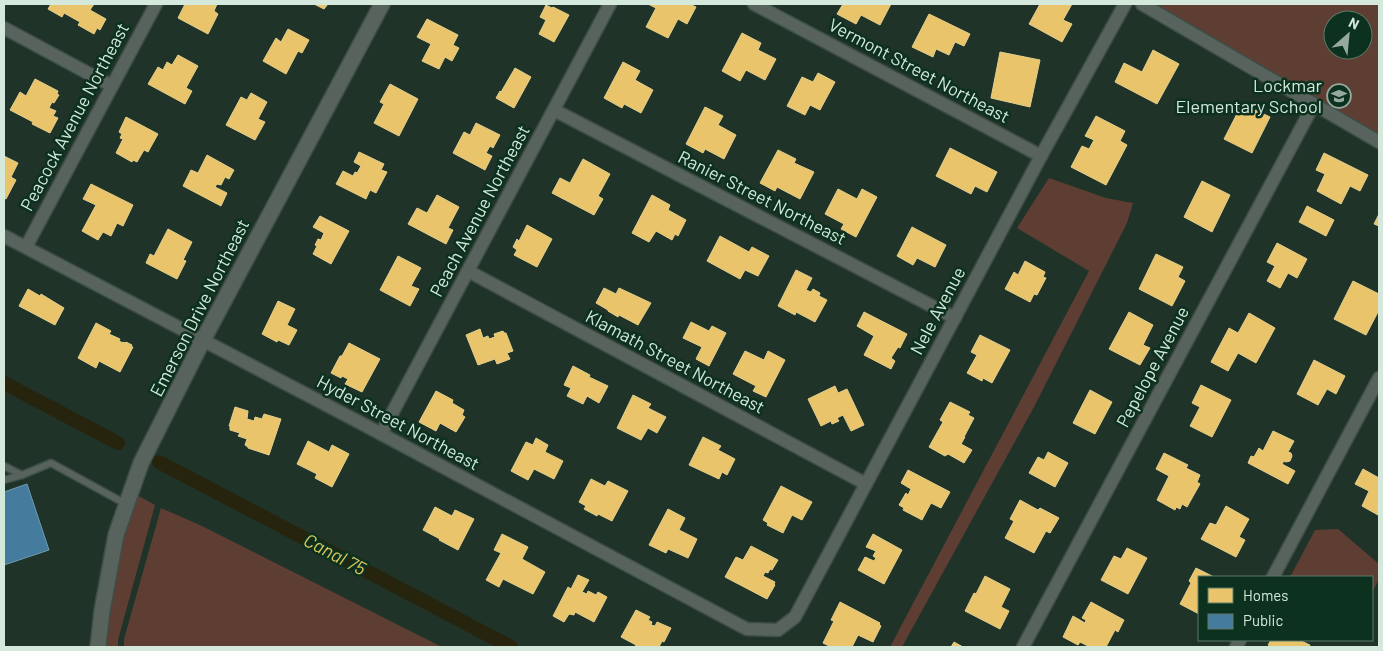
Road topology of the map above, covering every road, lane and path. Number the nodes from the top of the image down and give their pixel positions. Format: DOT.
graph roads {
  1 [pos="156,4"];
  2 [pos="382,4"];
  3 [pos="610,4"];
  4 [pos="754,4"];
  5 [pos="1125,4"];
  6 [pos="1142,4"];
  7 [pos="4,28"];
  8 [pos="112,86"];
  9 [pos="1314,104"];
  10 [pos="554,110"];
  11 [pos="1379,142"];
  12 [pos="1041,156"];
  13 [pos="4,236"];
  14 [pos="26,247"];
  15 [pos="468,271"];
  16 [pos="955,318"];
  17 [pos="203,340"];
  18 [pos="1379,378"];
  19 [pos="381,434"];
  20 [pos="4,466"];
  21 [pos="22,475"];
  22 [pos="4,480"];
  23 [pos="866,484"];
  24 [pos="127,504"];
  25 [pos="1274,576"];
  26 [pos="778,630"];
  27 [pos="98,647"];
  28 [pos="1023,647"];
  1 -- 8 [label="street, Peacock Avenue Northeast"];
  2 -- 17 [label="street, Emerson Drive Northeast"];
  3 -- 10 [label="street, Peach Avenue Northeast"];
  4 -- 12 [label="street, Vermont Street Northeast"];
  5 -- 12 [label="street, Nele Avenue"];
  6 -- 9 [label="street"];
  7 -- 8 [label="street"];
  8 -- 14 [label="street, Peacock Avenue Northeast"];
  9 -- 11 [label="street"];
  9 -- 28 [label="street, Pepelope Avenue"];
  10 -- 15 [label="street, Peach Avenue Northeast"];
  10 -- 16 [label="street, Ranier Street Northeast"];
  12 -- 16 [label="street, Nele Avenue"];
  13 -- 14 [label="street, Hyder Street Northeast"];
  14 -- 17 [label="street, Hyder Street Northeast"];
  15 -- 19 [label="street, Peach Avenue Northeast"];
  15 -- 23 [label="street, Klamath Street Northeast"];
  16 -- 23 [label="street, Nele Avenue"];
  17 -- 19 [label="street, Hyder Street Northeast"];
  17 -- 24 [label="street, Emerson Drive Northeast"];
  18 -- 25 [label="street"];
  19 -- 26 [label="street, Hyder Street Northeast"];
  20 -- 21 [label="lane"];
  21 -- 22 [label="lane"];
  21 -- 24 [label="lane"];
  23 -- 26 [label="street, Nele Avenue"];
  24 -- 27 [label="street, Emerson Drive Northeast"];
}
